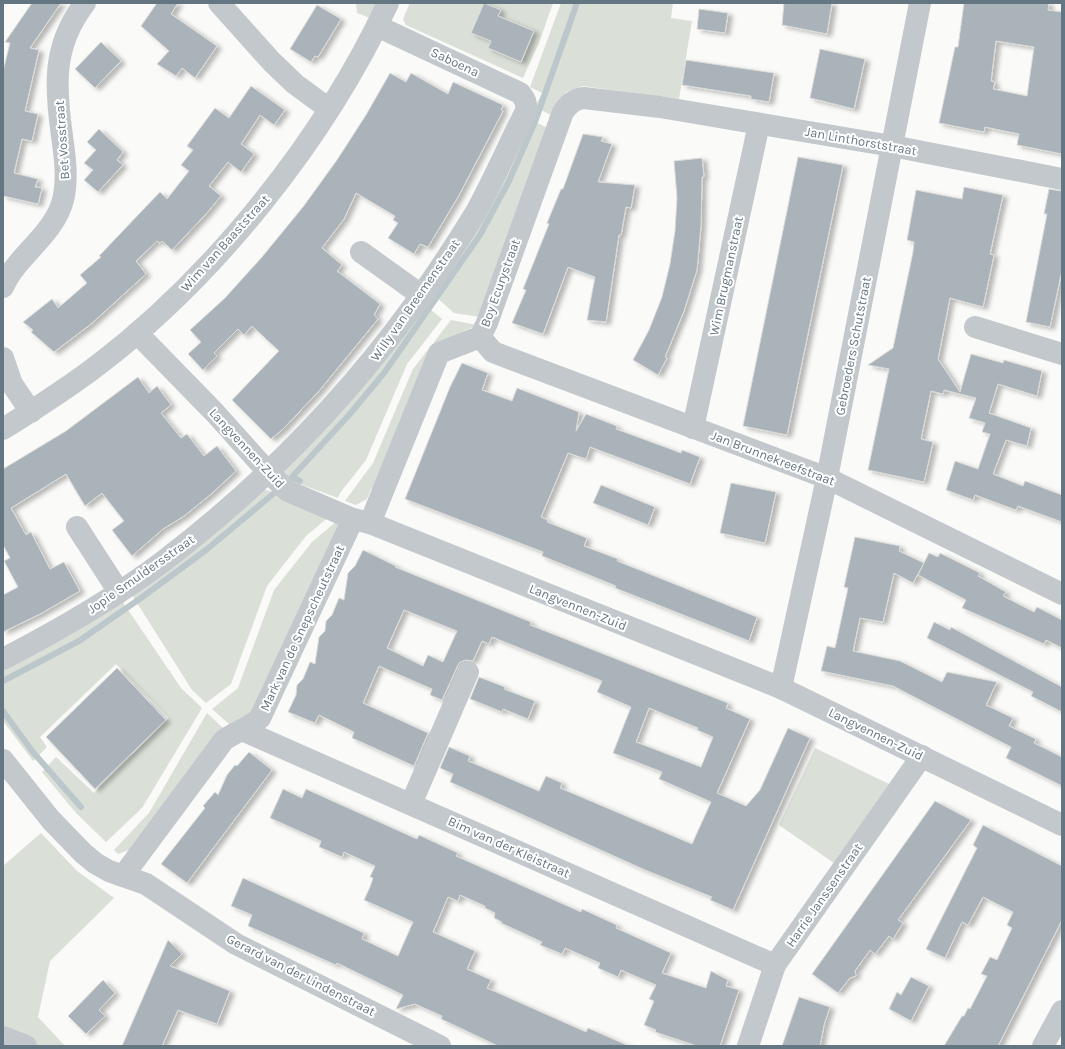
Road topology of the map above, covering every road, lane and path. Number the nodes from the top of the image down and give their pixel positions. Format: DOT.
graph roads {
  1 [pos="85,3"];
  2 [pos="218,3"];
  3 [pos="388,3"];
  4 [pos="920,3"];
  5 [pos="377,26"];
  6 [pos="527,104"];
  7 [pos="660,107"];
  8 [pos="329,109"];
  9 [pos="759,124"];
  10 [pos="892,146"];
  11 [pos="1062,179"];
  12 [pos="361,252"];
  13 [pos="3,288"];
  14 [pos="421,295"];
  15 [pos="975,327"];
  16 [pos="137,333"];
  17 [pos="480,337"];
  18 [pos="1062,354"];
  19 [pos="3,358"];
  20 [pos="31,412"];
  21 [pos="693,428"];
  22 [pos="3,429"];
  23 [pos="268,472"];
  24 [pos="827,478"];
  25 [pos="362,521"];
  26 [pos="77,527"];
  27 [pos="119,592"];
  28 [pos="1062,594"];
  29 [pos="3,659"];
  30 [pos="468,672"];
  31 [pos="781,688"];
  32 [pos="242,730"];
  33 [pos="922,756"];
  34 [pos="3,760"];
  35 [pos="411,804"];
  36 [pos="1062,825"];
  37 [pos="123,876"];
  38 [pos="775,965"];
  39 [pos="1062,1011"];
  40 [pos="3,1037"];
  41 [pos="26,1046"];
  42 [pos="440,1046"];
  43 [pos="748,1046"];
  44 [pos="1043,1046"];
  1 -- 13 [label="street, Bet Vosstraat"];
  2 -- 8 [label="street"];
  3 -- 5 [label="street, Wim van Baaststraat"];
  4 -- 10 [label="street, Gebroeders Schutstraat"];
  5 -- 6 [label="street, Saboena"];
  5 -- 8 [label="street, Wim van Baaststraat"];
  6 -- 14 [label="street, Willy van Breemenstraat"];
  7 -- 9 [label="street, Jan Linthorststraat"];
  7 -- 17 [label="street, Boy Ecurystraat"];
  8 -- 16 [label="street, Wim van Baaststraat"];
  9 -- 10 [label="street, Jan Linthorststraat"];
  9 -- 21 [label="street, Wim Brugmanstraat"];
  10 -- 11 [label="street, Jan Linthorststraat"];
  10 -- 24 [label="street, Gebroeders Schutstraat"];
  12 -- 14 [label="street"];
  14 -- 23 [label="street, Willy van Breemenstraat"];
  15 -- 18 [label="street"];
  16 -- 20 [label="street, Wim van Baaststraat"];
  16 -- 23 [label="street, Langvennen-Zuid"];
  17 -- 21 [label="street, Jan Brunnekreefstraat"];
  17 -- 25 [label="street, Boy Ecurystraat"];
  19 -- 20 [label="street"];
  20 -- 22 [label="street, Wim van Baaststraat"];
  21 -- 24 [label="street, Jan Brunnekreefstraat"];
  23 -- 25 [label="street, Langvennen-Zuid"];
  23 -- 27 [label="street, Jopie Smuldersstraat"];
  24 -- 28 [label="street, Jan Brunnekreefstraat"];
  24 -- 31 [label="street, Gebroeders Schutstraat"];
  25 -- 31 [label="street, Langvennen-Zuid"];
  25 -- 32 [label="street, Mark van de Snepscheutstraat"];
  26 -- 27 [label="street"];
  27 -- 29 [label="street, Jopie Smuldersstraat"];
  30 -- 35 [label="street"];
  31 -- 33 [label="street, Langvennen-Zuid"];
  32 -- 35 [label="street, Bim van der Kleistraat"];
  32 -- 37 [label="street, Mark van de Snepscheutstraat"];
  33 -- 36 [label="street, Langvennen-Zuid"];
  33 -- 38 [label="street, Harrie Janssenstraat"];
  34 -- 37 [label="street, Gerard van der Lindenstraat"];
  35 -- 38 [label="street, Bim van der Kleistraat"];
  37 -- 42 [label="street, Gerard van der Lindenstraat"];
  38 -- 43 [label="street, Harrie Janssenstraat"];
  39 -- 44 [label="street"];
  40 -- 41 [label="street"];
}
